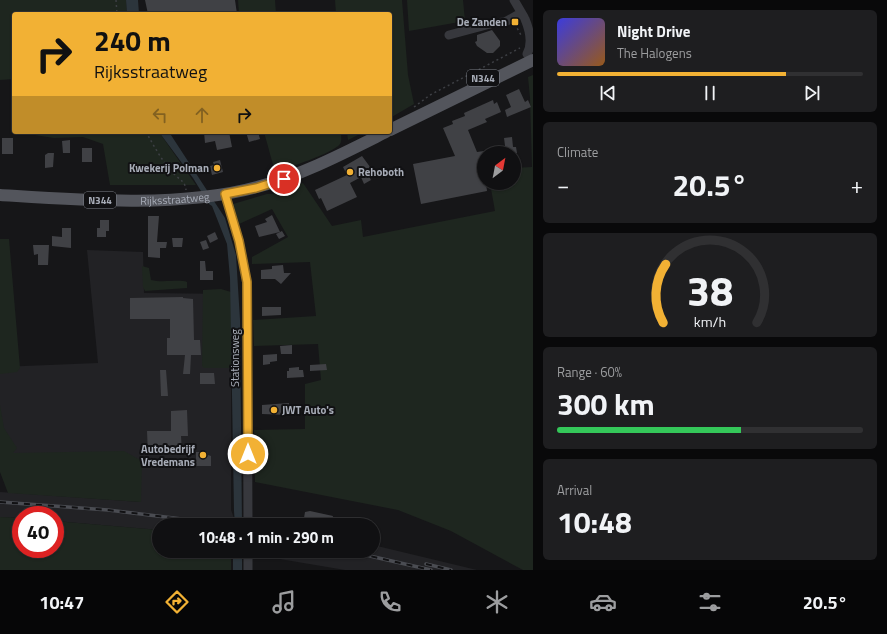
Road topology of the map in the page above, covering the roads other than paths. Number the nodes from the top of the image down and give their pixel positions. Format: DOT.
graph roads {
  1 [pos="514,0"];
  2 [pos="523,16"];
  3 [pos="449,35"];
  4 [pos="532,35"];
  5 [pos="531,55"];
  6 [pos="392,129"];
  7 [pos="382,134"];
  8 [pos="220,194"];
  9 [pos="0,195"];
  10 [pos="248,518"];
  11 [pos="248,558"];
  12 [pos="248,570"];
  1 -- 2 [label="street"];
  2 -- 3 [label="street"];
  2 -- 4 [label="street"];
  4 -- 5 [label="street"];
  5 -- 6 [label="main road, N344"];
  7 -- 8 [label="main road, Rijksstraatweg / N344"];
  8 -- 9 [label="main road, Rijksstraatweg / N344"];
  8 -- 10 [label="street, Stationsweg"];
  11 -- 12 [label="street"];
}
